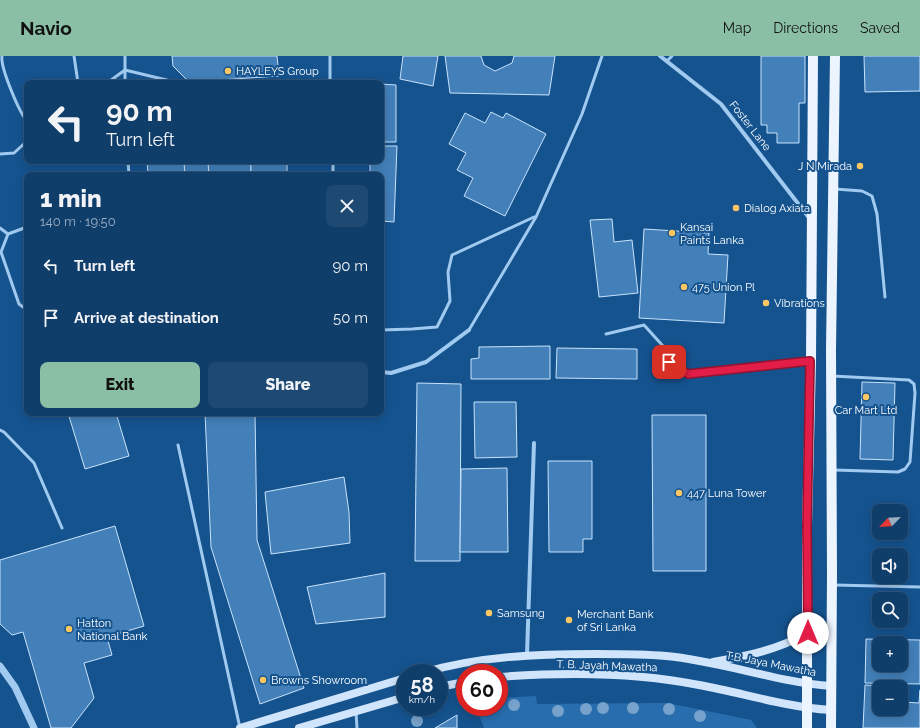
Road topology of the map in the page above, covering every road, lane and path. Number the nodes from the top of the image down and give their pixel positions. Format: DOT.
graph roads {
  1 [pos="2,56"];
  2 [pos="74,56"];
  3 [pos="125,56"];
  4 [pos="330,56"];
  5 [pos="602,56"];
  6 [pos="660,56"];
  7 [pos="672,56"];
  8 [pos="813,56"];
  9 [pos="835,56"];
  10 [pos="667,62"];
  11 [pos="125,70"];
  12 [pos="78,80"];
  13 [pos="111,80"];
  14 [pos="126,80"];
  15 [pos="167,80"];
  16 [pos="330,80"];
  17 [pos="24,116"];
  18 [pos="24,144"];
  19 [pos="0,154"];
  20 [pos="833,188"];
  21 [pos="536,217"];
  22 [pos="812,221"];
  23 [pos="0,228"];
  24 [pos="24,228"];
  25 [pos="8,234"];
  26 [pos="885,297"];
  27 [pos="24,308"];
  28 [pos="384,330"];
  29 [pos="469,330"];
  30 [pos="606,334"];
  31 [pos="810,361"];
  32 [pos="384,372"];
  33 [pos="831,376"];
  34 [pos="0,430"];
  35 [pos="534,443"];
  36 [pos="178,445"];
  37 [pos="832,470"];
  38 [pos="62,528"];
  39 [pos="832,585"];
  40 [pos="920,587"];
  41 [pos="808,633"];
  42 [pos="527,655"];
  43 [pos="708,663"];
  44 [pos="0,666"];
  45 [pos="448,667"];
  46 [pos="508,676"];
  47 [pos="396,681"];
  48 [pos="807,684"];
  49 [pos="831,686"];
  50 [pos="396,699"];
  51 [pos="807,707"];
  52 [pos="356,710"];
  53 [pos="830,710"];
  54 [pos="34,728"];
  55 [pos="240,728"];
  56 [pos="299,728"];
  57 [pos="357,728"];
  58 [pos="807,728"];
  59 [pos="831,728"];
  1 -- 17 [label="lane"];
  2 -- 12 [label="lane"];
  3 -- 11 [label="lane"];
  4 -- 16 [label="lane"];
  5 -- 21 [label="lane"];
  6 -- 10 [label="street, Foster Lane"];
  7 -- 10 [label="lane"];
  8 -- 22 [label="main road"];
  9 -- 20 [label="main road"];
  10 -- 22 [label="street, Foster Lane"];
  11 -- 13 [label="lane"];
  11 -- 14 [label="lane"];
  11 -- 15 [label="lane"];
  18 -- 19 [label="lane"];
  20 -- 26 [label="lane"];
  20 -- 33 [label="main road"];
  21 -- 28 [label="lane"];
  21 -- 29 [label="lane"];
  22 -- 31 [label="main road"];
  23 -- 25 [label="lane"];
  24 -- 25 [label="lane"];
  25 -- 27 [label="lane"];
  29 -- 32 [label="street"];
  30 -- 31 [label="lane"];
  31 -- 41 [label="main road"];
  33 -- 37 [label="main road"];
  33 -- 37 [label="lane"];
  34 -- 38 [label="lane"];
  35 -- 42 [label="street"];
  36 -- 55 [label="lane"];
  37 -- 39 [label="main road"];
  39 -- 40 [label="lane"];
  39 -- 49 [label="main road"];
  41 -- 43 [label="main road"];
  41 -- 48 [label="main road"];
  42 -- 43 [label="main road, T. B. Jayah Mawatha"];
  42 -- 45 [label="main road, T. B. Jayah Mawatha"];
  43 -- 48 [label="main road, T.B. Jaya Mawatha"];
  44 -- 54 [label="street"];
  46 -- 51 [label="main road, T. B. Jayah Mawatha"];
  47 -- 55 [label="main road"];
  48 -- 49 [label="main road, T.B. Jaya Mawatha"];
  48 -- 51 [label="main road"];
  49 -- 53 [label="main road"];
  50 -- 52 [label="main road"];
  51 -- 53 [label="main road"];
  51 -- 58 [label="main road"];
  52 -- 56 [label="main road"];
  52 -- 57 [label="lane"];
  53 -- 59 [label="main road"];
}
